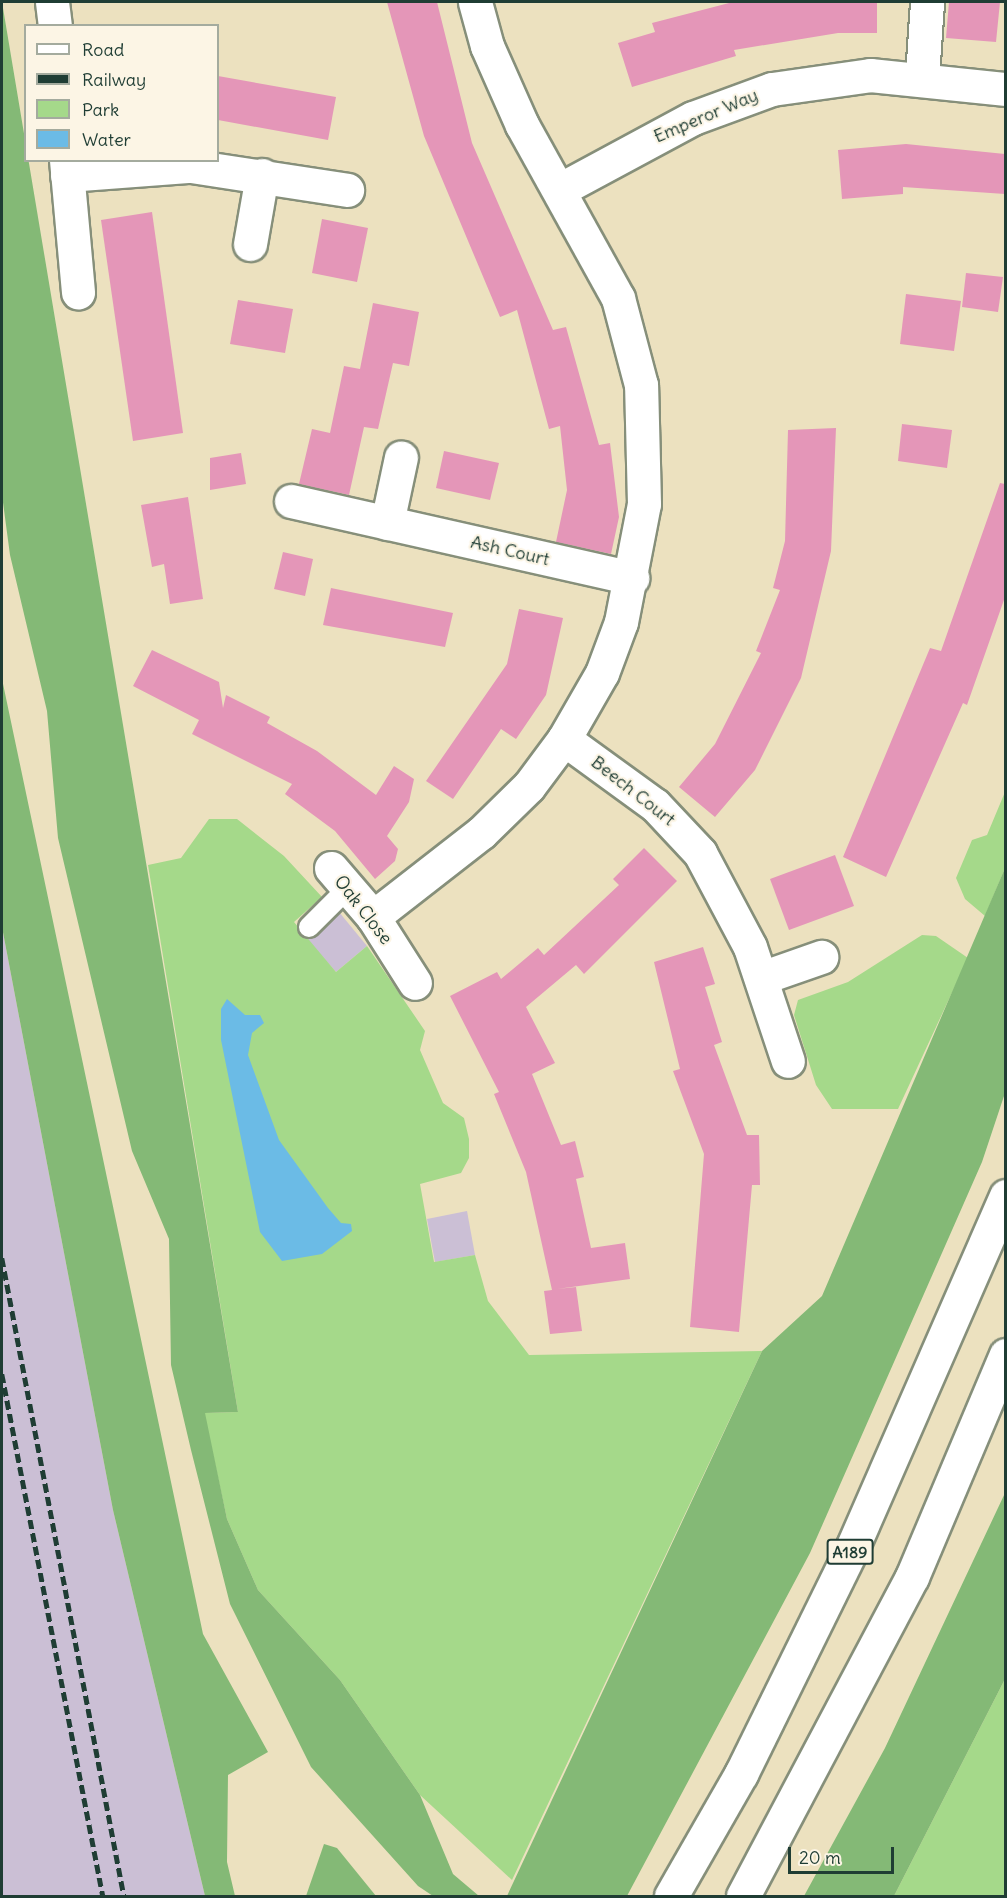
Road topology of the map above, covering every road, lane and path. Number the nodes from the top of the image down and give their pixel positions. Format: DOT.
graph roads {
  1 [pos="52,2"];
  2 [pos="475,2"];
  3 [pos="927,2"];
  4 [pos="55,24"];
  5 [pos="922,76"];
  6 [pos="1005,89"];
  7 [pos="66,168"];
  8 [pos="262,175"];
  9 [pos="561,189"];
  10 [pos="347,190"];
  11 [pos="250,244"];
  12 [pos="78,292"];
  13 [pos="401,457"];
  14 [pos="291,501"];
  15 [pos="387,523"];
  16 [pos="632,578"];
  17 [pos="564,739"];
  18 [pos="339,879"];
  19 [pos="373,917"];
  20 [pos="309,927"];
  21 [pos="821,957"];
  22 [pos="761,978"];
  23 [pos="415,983"];
  24 [pos="788,1061"];
  25 [pos="1005,1196"];
  26 [pos="1005,1355"];
  27 [pos="671,1896"];
  28 [pos="743,1896"];
  1 -- 4 [label="street"];
  2 -- 9 [label="street"];
  3 -- 5 [label="street"];
  5 -- 6 [label="street, Emperor Way"];
  5 -- 9 [label="street, Emperor Way"];
  7 -- 8 [label="street"];
  7 -- 12 [label="street"];
  8 -- 10 [label="street"];
  8 -- 11 [label="street"];
  9 -- 16 [label="street"];
  13 -- 15 [label="street"];
  14 -- 15 [label="street, Ash Court"];
  15 -- 16 [label="street, Ash Court"];
  16 -- 17 [label="street"];
  17 -- 19 [label="street"];
  17 -- 22 [label="street, Beech Court"];
  18 -- 19 [label="street, Oak Close"];
  18 -- 20 [label="lane"];
  19 -- 23 [label="street, Oak Close"];
  21 -- 22 [label="street"];
  22 -- 24 [label="street, Beech Court"];
  25 -- 27 [label="street, A189"];
  26 -- 28 [label="street"];
}
